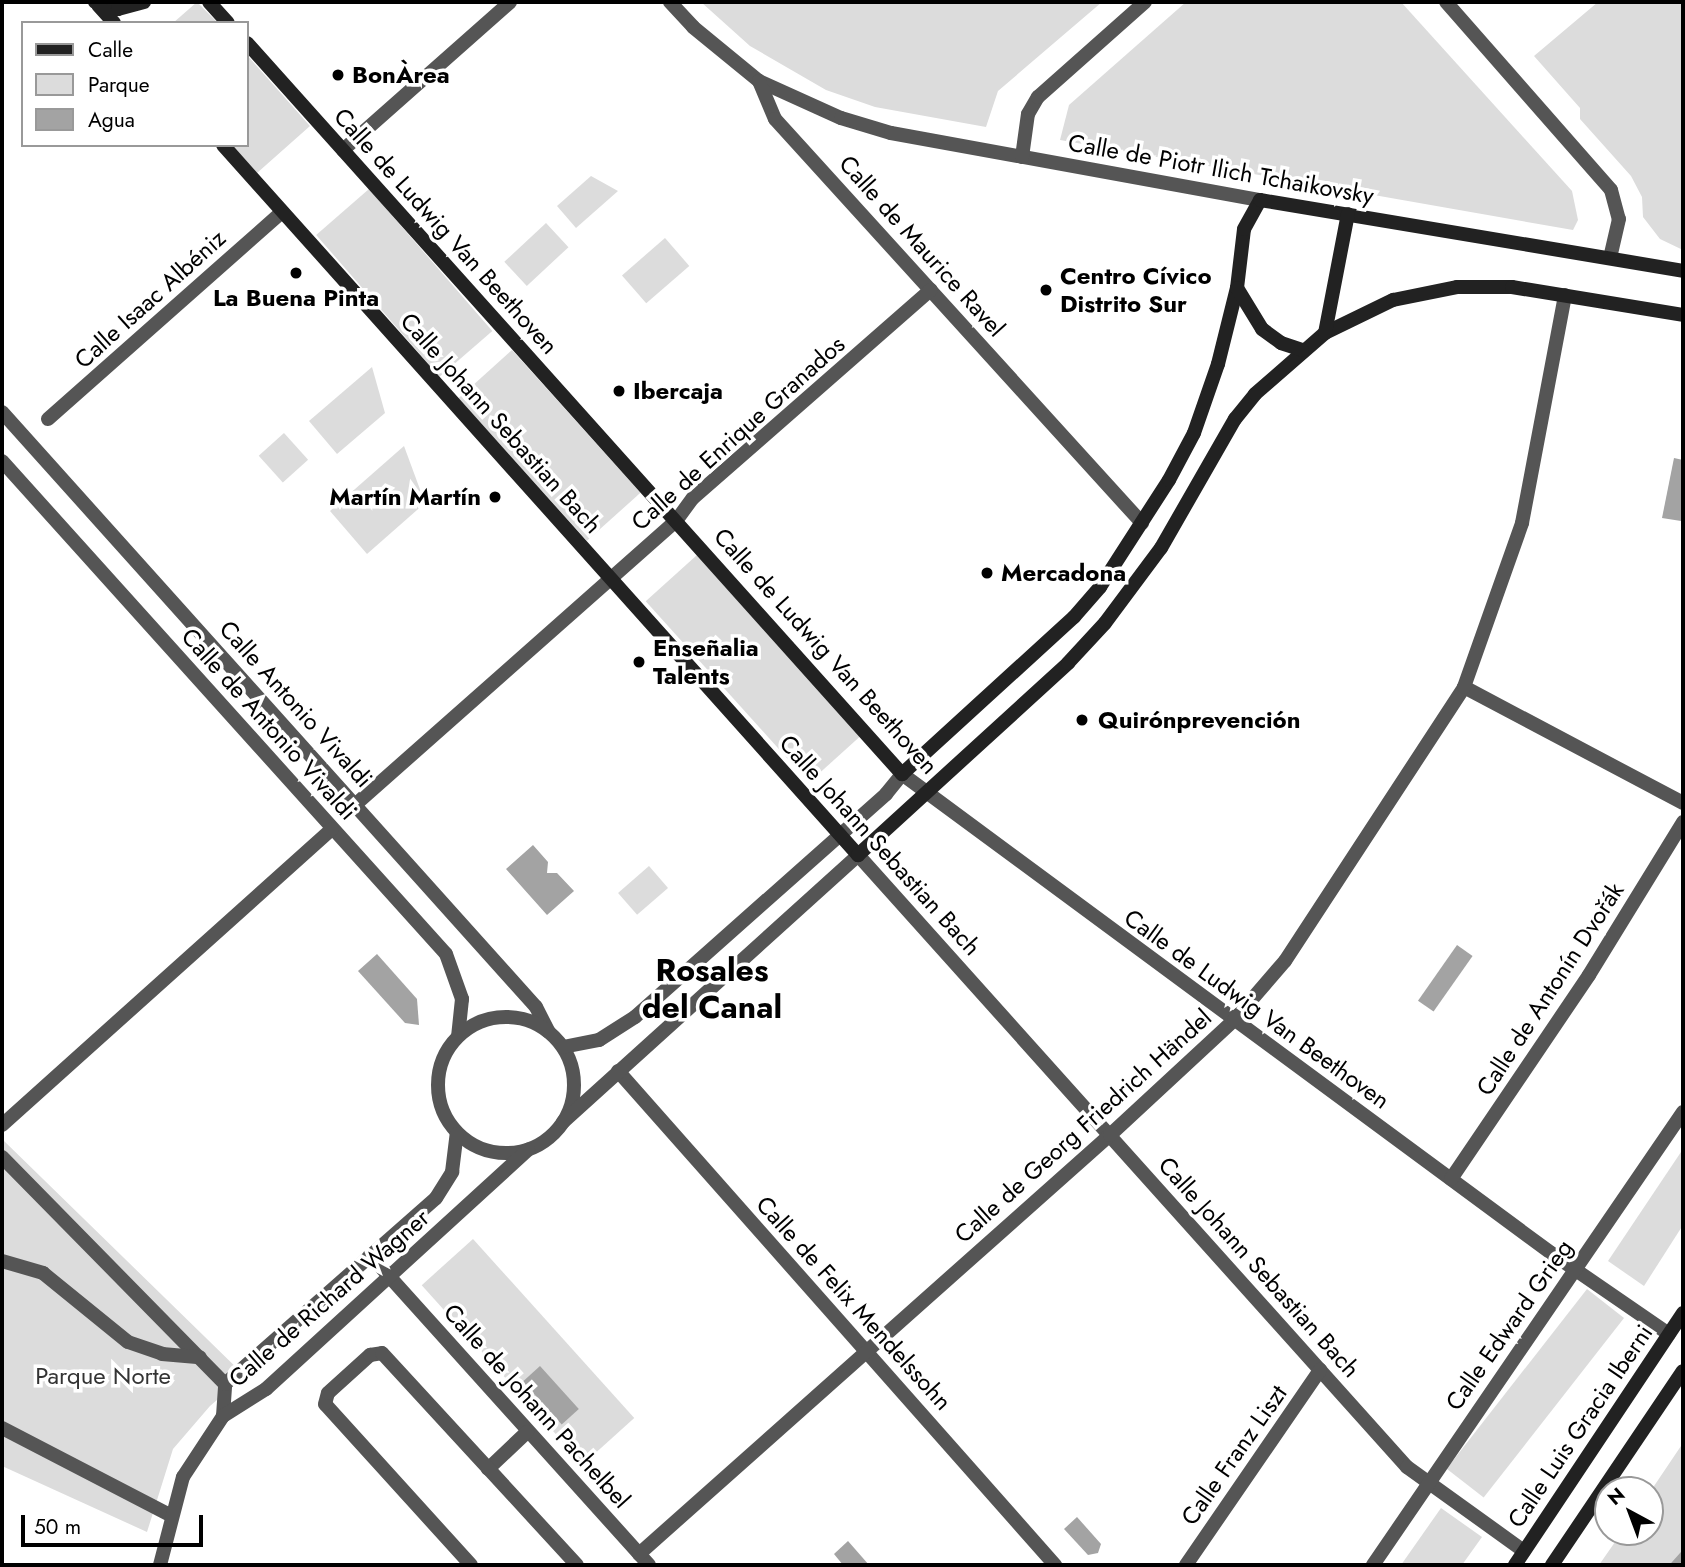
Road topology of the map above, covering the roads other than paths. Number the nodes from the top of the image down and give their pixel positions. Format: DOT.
graph roads {
  1 [pos="95,2"];
  2 [pos="144,2"];
  3 [pos="209,2"];
  4 [pos="510,2"];
  5 [pos="670,2"];
  6 [pos="1145,2"];
  7 [pos="1446,2"];
  8 [pos="112,21"];
  9 [pos="226,21"];
  10 [pos="248,44"];
  11 [pos="759,81"];
  12 [pos="225,147"];
  13 [pos="342,150"];
  14 [pos="1022,157"];
  15 [pos="1260,200"];
  16 [pos="282,212"];
  17 [pos="1348,214"];
  18 [pos="1610,257"];
  19 [pos="1683,271"];
  20 [pos="1237,288"];
  21 [pos="931,290"];
  22 [pos="1565,295"];
  23 [pos="1683,315"];
  24 [pos="1325,333"];
  25 [pos="1302,350"];
  26 [pos="2,412"];
  27 [pos="48,419"];
  28 [pos="2,461"];
  29 [pos="676,521"];
  30 [pos="1142,523"];
  31 [pos="610,579"];
  32 [pos="1464,687"];
  33 [pos="902,774"];
  34 [pos="924,793"];
  35 [pos="1683,803"];
  36 [pos="356,804"];
  37 [pos="1683,822"];
  38 [pos="332,829"];
  39 [pos="839,835"];
  40 [pos="858,855"];
  41 [pos="1234,1020"];
  42 [pos="549,1032"];
  43 [pos="457,1036"];
  44 [pos="563,1047"];
  45 [pos="618,1071"];
  46 [pos="1683,1112"];
  47 [pos="563,1122"];
  48 [pos="2,1125"];
  49 [pos="457,1134"];
  50 [pos="1111,1135"];
  51 [pos="528,1150"];
  52 [pos="2,1157"];
  53 [pos="1451,1179"];
  54 [pos="370,1255"];
  55 [pos="2,1261"];
  56 [pos="1575,1269"];
  57 [pos="391,1277"];
  58 [pos="1683,1312"];
  59 [pos="1669,1334"];
  60 [pos="866,1352"];
  61 [pos="200,1357"];
  62 [pos="1320,1370"];
  63 [pos="1683,1371"];
  64 [pos="225,1384"];
  65 [pos="223,1416"];
  66 [pos="2,1428"];
  67 [pos="527,1432"];
  68 [pos="488,1469"];
  69 [pos="1428,1485"];
  70 [pos="172,1516"];
  71 [pos="1524,1551"];
  72 [pos="644,1560"];
  73 [pos="160,1565"];
  74 [pos="471,1565"];
  75 [pos="577,1565"];
  76 [pos="1055,1565"];
  77 [pos="1186,1565"];
  78 [pos="1373,1565"];
  79 [pos="1515,1565"];
  80 [pos="1552,1565"];
  1 -- 2 [label="street"];
  1 -- 8 [label="street"];
  3 -- 9 [label="street"];
  4 -- 13 [label="street"];
  5 -- 11 [label="street, Calle de Maurice Ravel"];
  6 -- 14 [label="street"];
  7 -- 18 [label="street"];
  10 -- 13 [label="street, Calle de Ludwig Van Beethoven"];
  11 -- 14 [label="street, Calle de Piotr Ilich Tchaikovsky"];
  11 -- 21 [label="street, Calle de Maurice Ravel"];
  12 -- 16 [label="street, Calle Johann Sebastian Bach"];
  13 -- 29 [label="street, Calle de Ludwig Van Beethoven"];
  14 -- 15 [label="street, Calle de Piotr Ilich Tchaikovsky"];
  15 -- 17 [label="street, Calle de Piotr Ilich Tchaikovsky"];
  15 -- 20 [label="street"];
  16 -- 27 [label="street, Calle Isaac Albéniz"];
  16 -- 31 [label="street, Calle Johann Sebastian Bach"];
  17 -- 18 [label="street, Calle de Piotr Ilich Tchaikovsky"];
  17 -- 24 [label="street"];
  18 -- 19 [label="street, Calle de Piotr Ilich Tchaikovsky"];
  20 -- 25 [label="street"];
  20 -- 30 [label="street"];
  21 -- 29 [label="street, Calle de Enrique Granados"];
  21 -- 30 [label="street, Calle de Maurice Ravel"];
  22 -- 23 [label="street"];
  22 -- 24 [label="street"];
  22 -- 32 [label="street, Calle de Georg Friedrich Händel"];
  24 -- 25 [label="street"];
  25 -- 34 [label="street"];
  26 -- 36 [label="street, Calle Antonio Vivaldi"];
  28 -- 38 [label="street, Calle de Antonio Vivaldi"];
  29 -- 31 [label="street, Calle de Enrique Granados"];
  29 -- 33 [label="street, Calle de Ludwig Van Beethoven"];
  30 -- 33 [label="street"];
  31 -- 36 [label="street, Calle de Enrique Granados"];
  31 -- 39 [label="street, Calle Johann Sebastian Bach"];
  32 -- 35 [label="street"];
  32 -- 41 [label="street, Calle de Georg Friedrich Händel"];
  33 -- 34 [label="street, Calle de Ludwig Van Beethoven"];
  33 -- 39 [label="street"];
  34 -- 40 [label="street"];
  34 -- 41 [label="street, Calle de Ludwig Van Beethoven"];
  36 -- 42 [label="street, Calle Antonio Vivaldi"];
  37 -- 53 [label="street, Calle de Antonín Dvořák"];
  38 -- 43 [label="street, Calle de Antonio Vivaldi"];
  38 -- 48 [label="street"];
  39 -- 40 [label="street, Calle Johann Sebastian Bach"];
  39 -- 44 [label="street"];
  40 -- 45 [label="street"];
  40 -- 50 [label="street, Calle Johann Sebastian Bach"];
  41 -- 50 [label="street, Calle de Georg Friedrich Händel"];
  41 -- 53 [label="street, Calle de Ludwig Van Beethoven"];
  42 -- 43 [label="street"];
  42 -- 44 [label="street"];
  43 -- 49 [label="street"];
  44 -- 47 [label="street"];
  45 -- 47 [label="street"];
  45 -- 60 [label="street, Calle de Felix Mendelssohn"];
  46 -- 56 [label="street, Calle Edward Grieg"];
  47 -- 51 [label="street"];
  49 -- 51 [label="street"];
  49 -- 54 [label="street, Calle de Richard Wagner"];
  50 -- 60 [label="street, Calle de Georg Friedrich Händel"];
  50 -- 62 [label="street, Calle Johann Sebastian Bach"];
  51 -- 57 [label="street, Calle de Richard Wagner"];
  52 -- 61 [label="street"];
  53 -- 56 [label="street, Calle de Ludwig Van Beethoven"];
  54 -- 57 [label="street, Calle de Johann Pachelbel"];
  54 -- 64 [label="street, Calle de Richard Wagner"];
  55 -- 61 [label="street"];
  56 -- 59 [label="street, Calle de Ludwig Van Beethoven"];
  56 -- 69 [label="street, Calle Edward Grieg"];
  57 -- 65 [label="street, Calle de Richard Wagner"];
  57 -- 67 [label="street, Calle de Johann Pachelbel"];
  58 -- 59 [label="street, Calle Luis Gracia Iberni"];
  59 -- 71 [label="street, Calle Luis Gracia Iberni"];
  60 -- 72 [label="street, Calle de Georg Friedrich Händel"];
  60 -- 76 [label="street, Calle de Felix Mendelssohn"];
  61 -- 64 [label="street"];
  62 -- 69 [label="street, Calle Johann Sebastian Bach"];
  62 -- 77 [label="street, Calle Franz Liszt"];
  63 -- 80 [label="street"];
  64 -- 65 [label="street, Calle de Richard Wagner"];
  65 -- 70 [label="street"];
  66 -- 70 [label="street"];
  67 -- 68 [label="street"];
  67 -- 72 [label="street, Calle de Johann Pachelbel"];
  68 -- 74 [label="street"];
  68 -- 75 [label="street"];
  69 -- 71 [label="street, Calle Johann Sebastian Bach"];
  69 -- 78 [label="street, Calle Edward Grieg"];
  70 -- 73 [label="street"];
  71 -- 79 [label="street, Calle Luis Gracia Iberni"];
}
